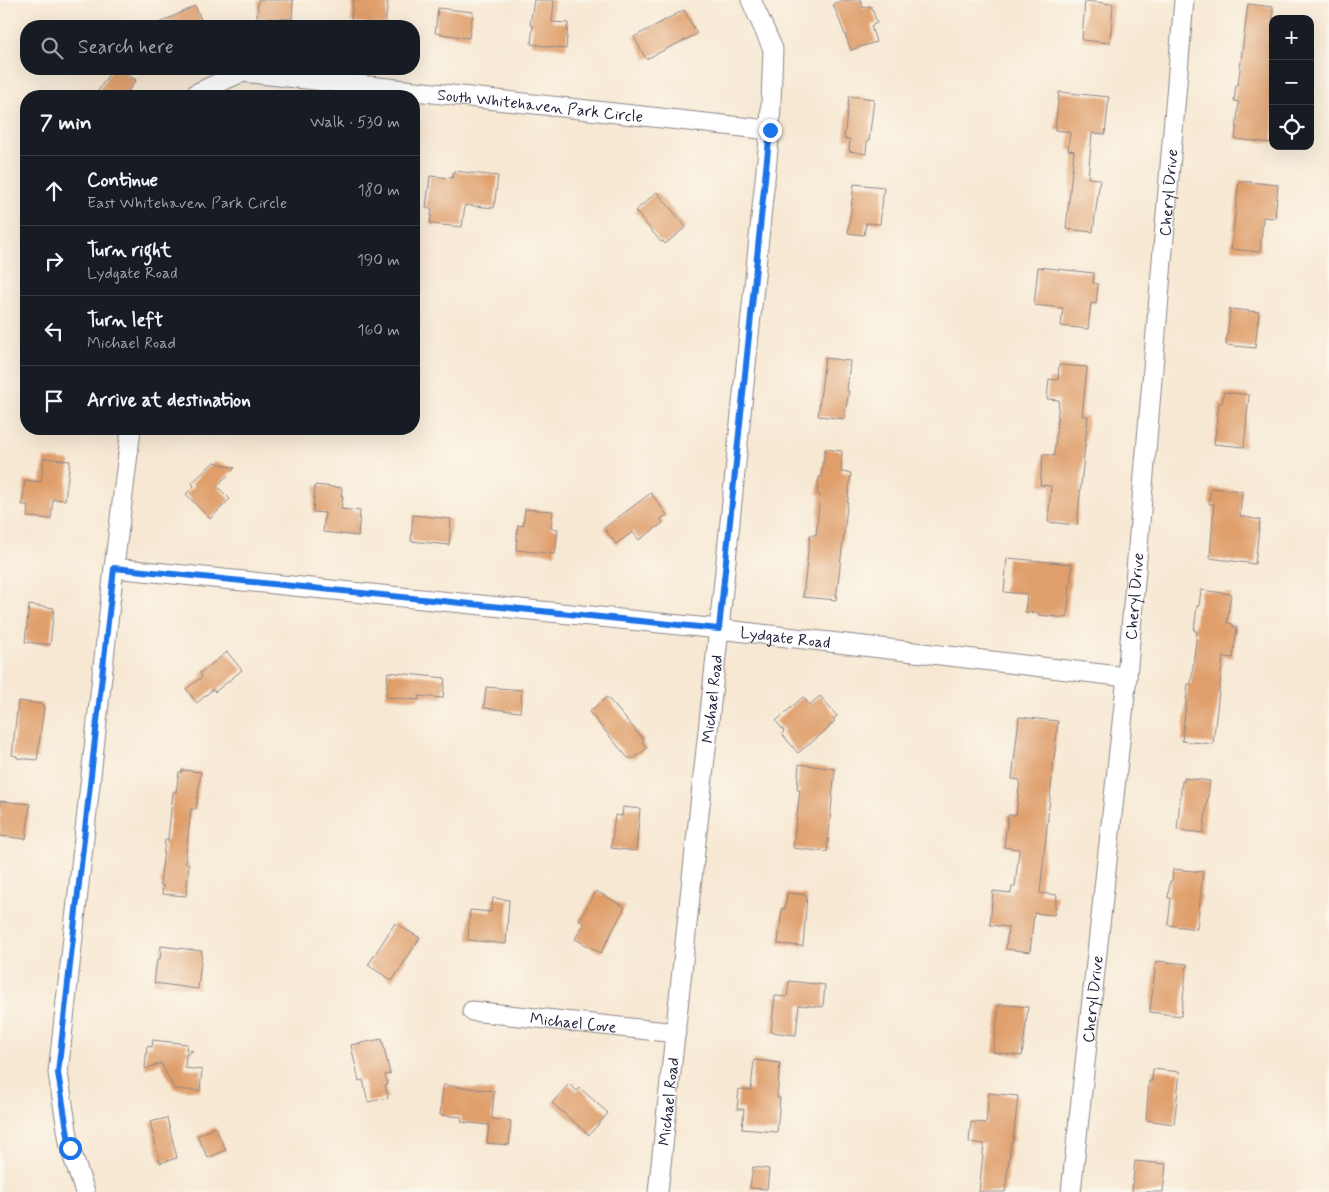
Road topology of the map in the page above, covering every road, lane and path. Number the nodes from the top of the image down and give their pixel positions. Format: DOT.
graph roads {
  1 [pos="751,0"];
  2 [pos="1184,0"];
  3 [pos="236,75"];
  4 [pos="269,75"];
  5 [pos="206,90"];
  6 [pos="406,90"];
  7 [pos="420,92"];
  8 [pos="770,130"];
  9 [pos="130,435"];
  10 [pos="114,568"];
  11 [pos="719,629"];
  12 [pos="1128,677"];
  13 [pos="472,1011"];
  14 [pos="676,1033"];
  15 [pos="85,1192"];
  16 [pos="658,1192"];
  17 [pos="1071,1192"];
  1 -- 8 [label="street, Michael Road"];
  2 -- 12 [label="street, Cheryl Drive"];
  3 -- 5 [label="street, South Whitehaven Park Circle"];
  4 -- 6 [label="street, South Whitehaven Park Circle"];
  7 -- 8 [label="street, South Whitehaven Park Circle"];
  8 -- 11 [label="street, Michael Road"];
  9 -- 10 [label="street"];
  10 -- 11 [label="street, Lydgate Road"];
  10 -- 15 [label="street"];
  11 -- 12 [label="street, Lydgate Road"];
  11 -- 14 [label="street, Michael Road"];
  12 -- 17 [label="street, Cheryl Drive"];
  13 -- 14 [label="street, Michael Cove"];
  14 -- 16 [label="street, Michael Road"];
}
